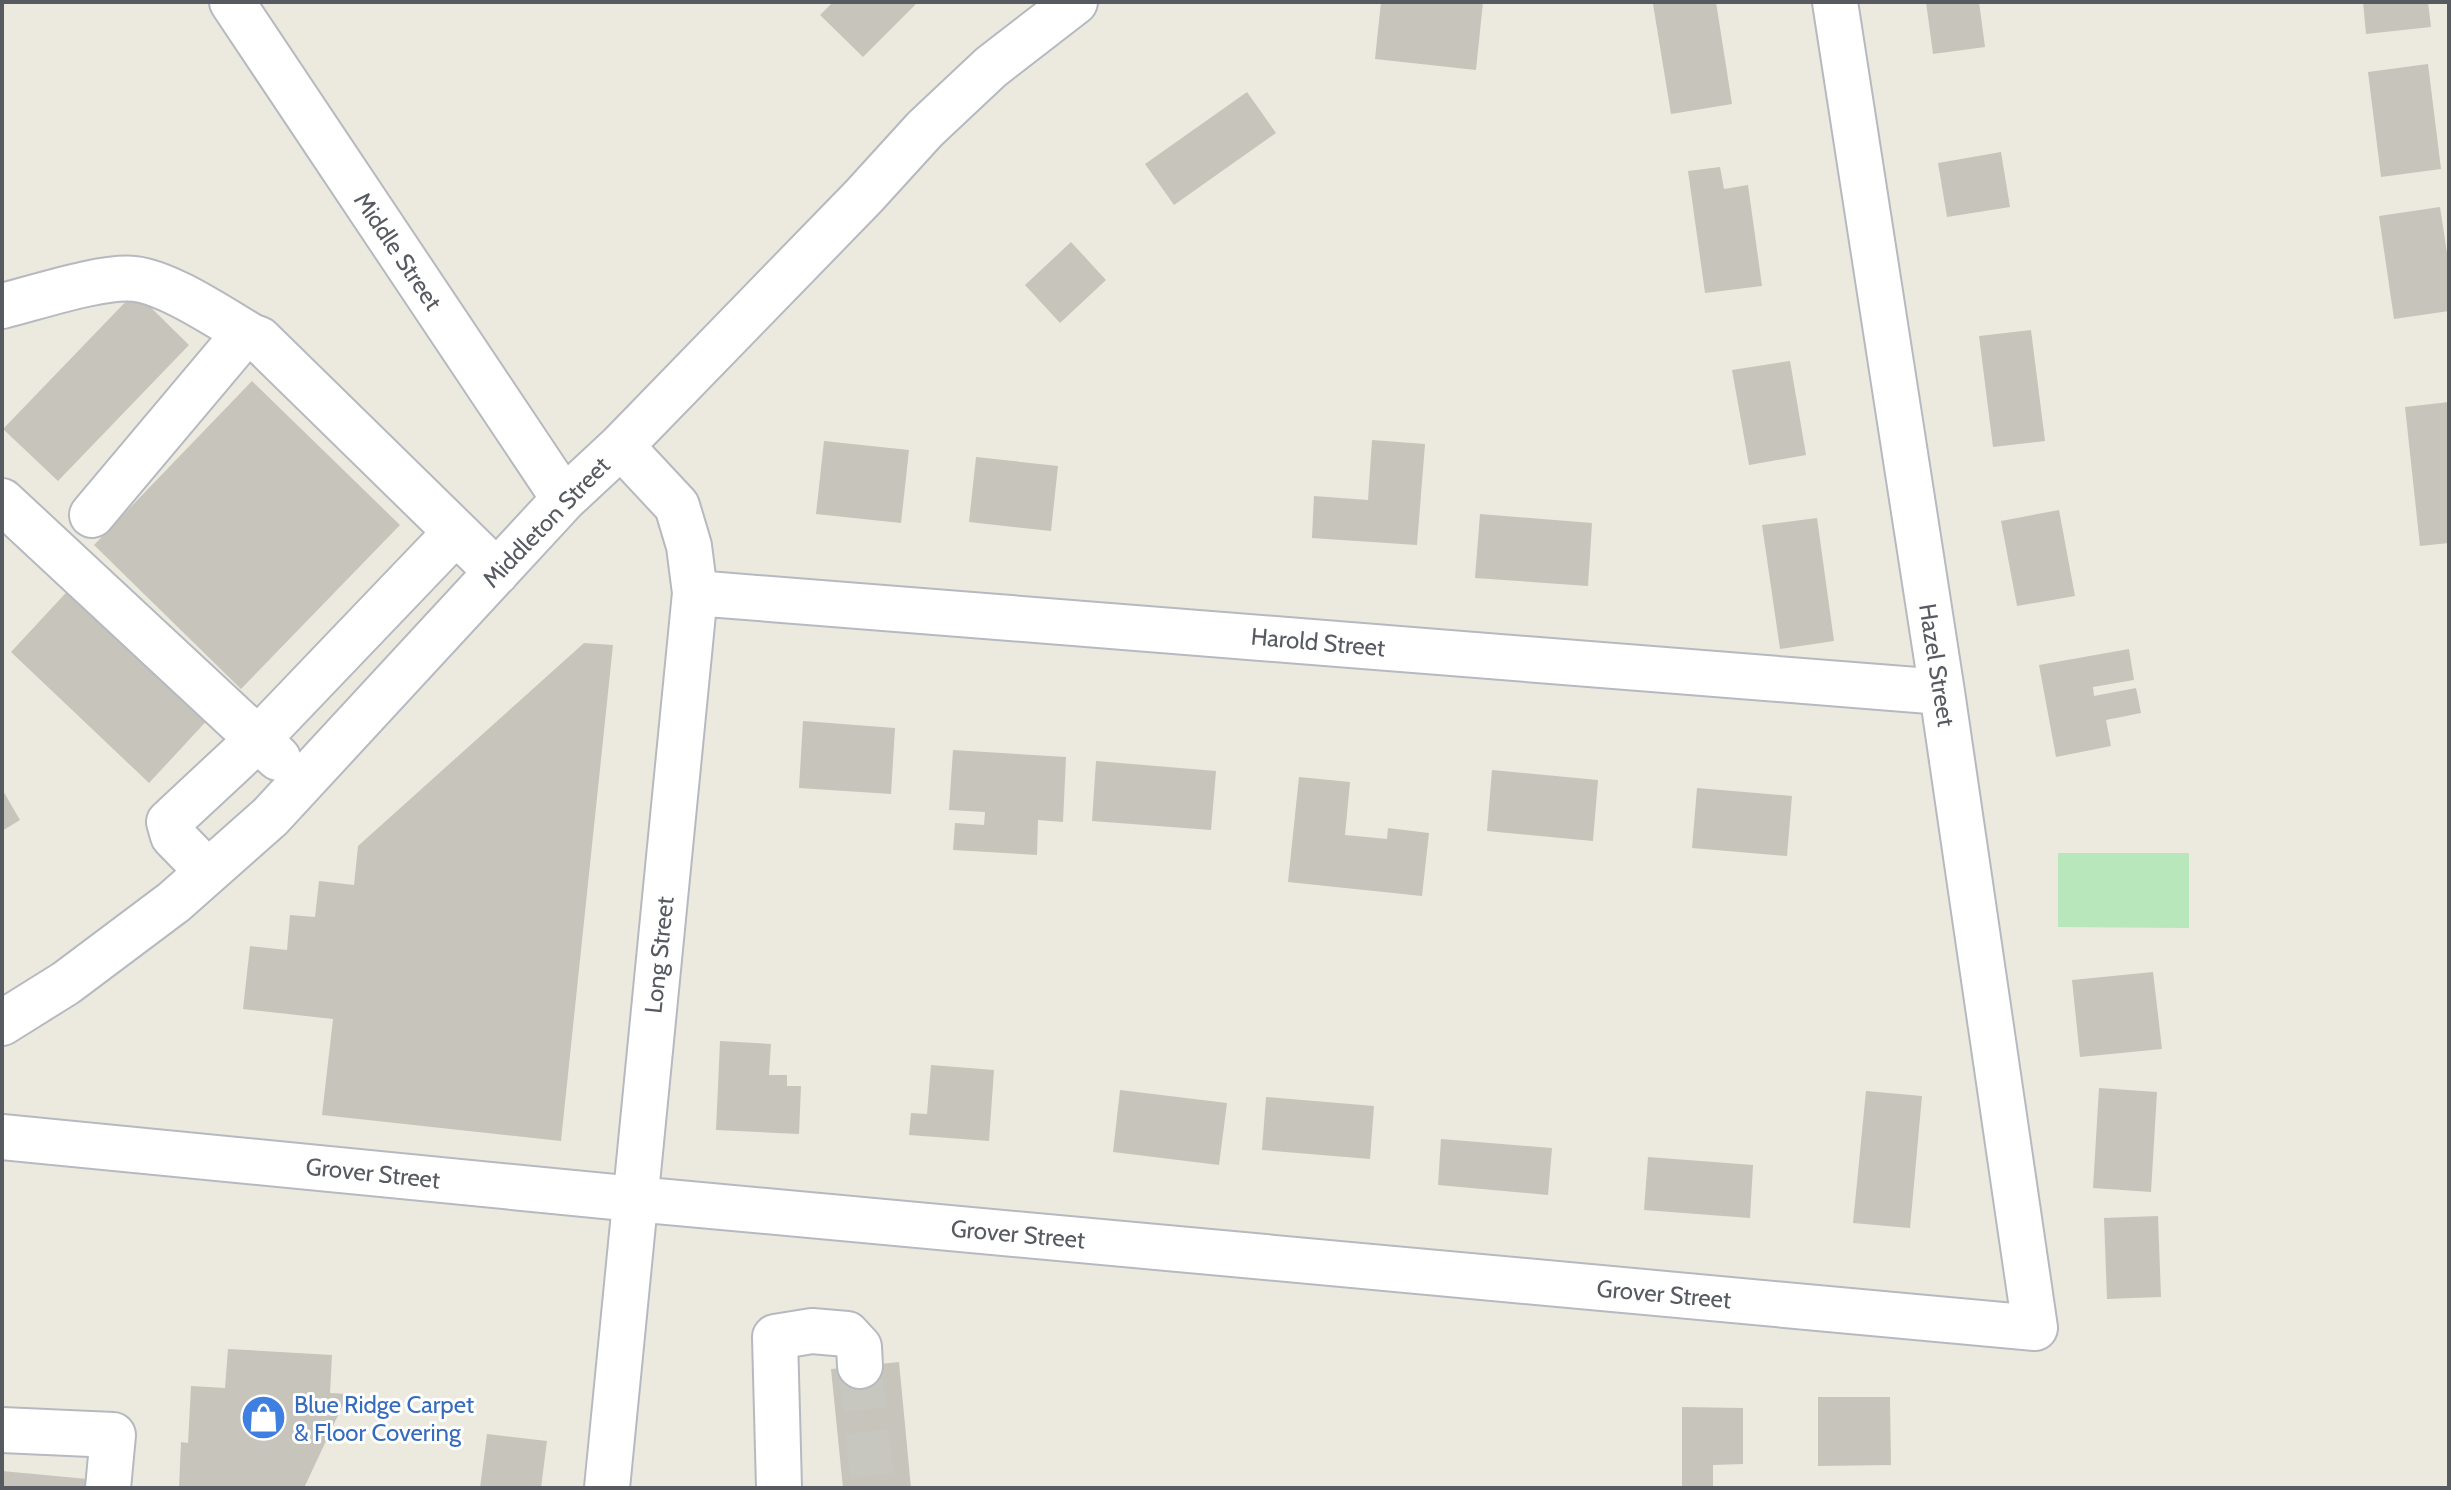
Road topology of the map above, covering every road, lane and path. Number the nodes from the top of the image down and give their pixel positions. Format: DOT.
graph roads {
  1 [pos="232,2"];
  2 [pos="1075,2"];
  3 [pos="1835,2"];
  4 [pos="2,306"];
  5 [pos="251,336"];
  6 [pos="621,446"];
  7 [pos="564,499"];
  8 [pos="2,501"];
  9 [pos="92,515"];
  10 [pos="456,532"];
  11 [pos="497,572"];
  12 [pos="695,593"];
  13 [pos="1942,692"];
  14 [pos="258,739"];
  15 [pos="303,781"];
  16 [pos="208,872"];
  17 [pos="2,1023"];
  18 [pos="2,1137"];
  19 [pos="635,1199"];
  20 [pos="2035,1328"];
  21 [pos="860,1366"];
  22 [pos="2,1430"];
  23 [pos="108,1488"];
  24 [pos="607,1488"];
  25 [pos="779,1488"];
  1 -- 7 [label="street, Middle Street"];
  2 -- 6 [label="street, Middleton Street"];
  3 -- 13 [label="street, Hazel Street"];
  4 -- 5 [label="street"];
  5 -- 9 [label="street"];
  5 -- 10 [label="street"];
  6 -- 7 [label="street, Middleton Street"];
  6 -- 12 [label="street, Long Street"];
  7 -- 11 [label="street, Middleton Street"];
  8 -- 14 [label="street"];
  10 -- 11 [label="street"];
  10 -- 14 [label="street"];
  11 -- 15 [label="street, Middleton Street"];
  12 -- 13 [label="street, Harold Street"];
  12 -- 19 [label="street, Long Street"];
  13 -- 20 [label="street, Hazel Street"];
  14 -- 15 [label="street"];
  14 -- 16 [label="street"];
  15 -- 16 [label="street, Middleton Street"];
  16 -- 17 [label="street, Middleton Street"];
  18 -- 19 [label="street, Grover Street"];
  19 -- 20 [label="street, Grover Street"];
  19 -- 24 [label="street, Long Street"];
  21 -- 25 [label="street"];
  22 -- 23 [label="street"];
}
